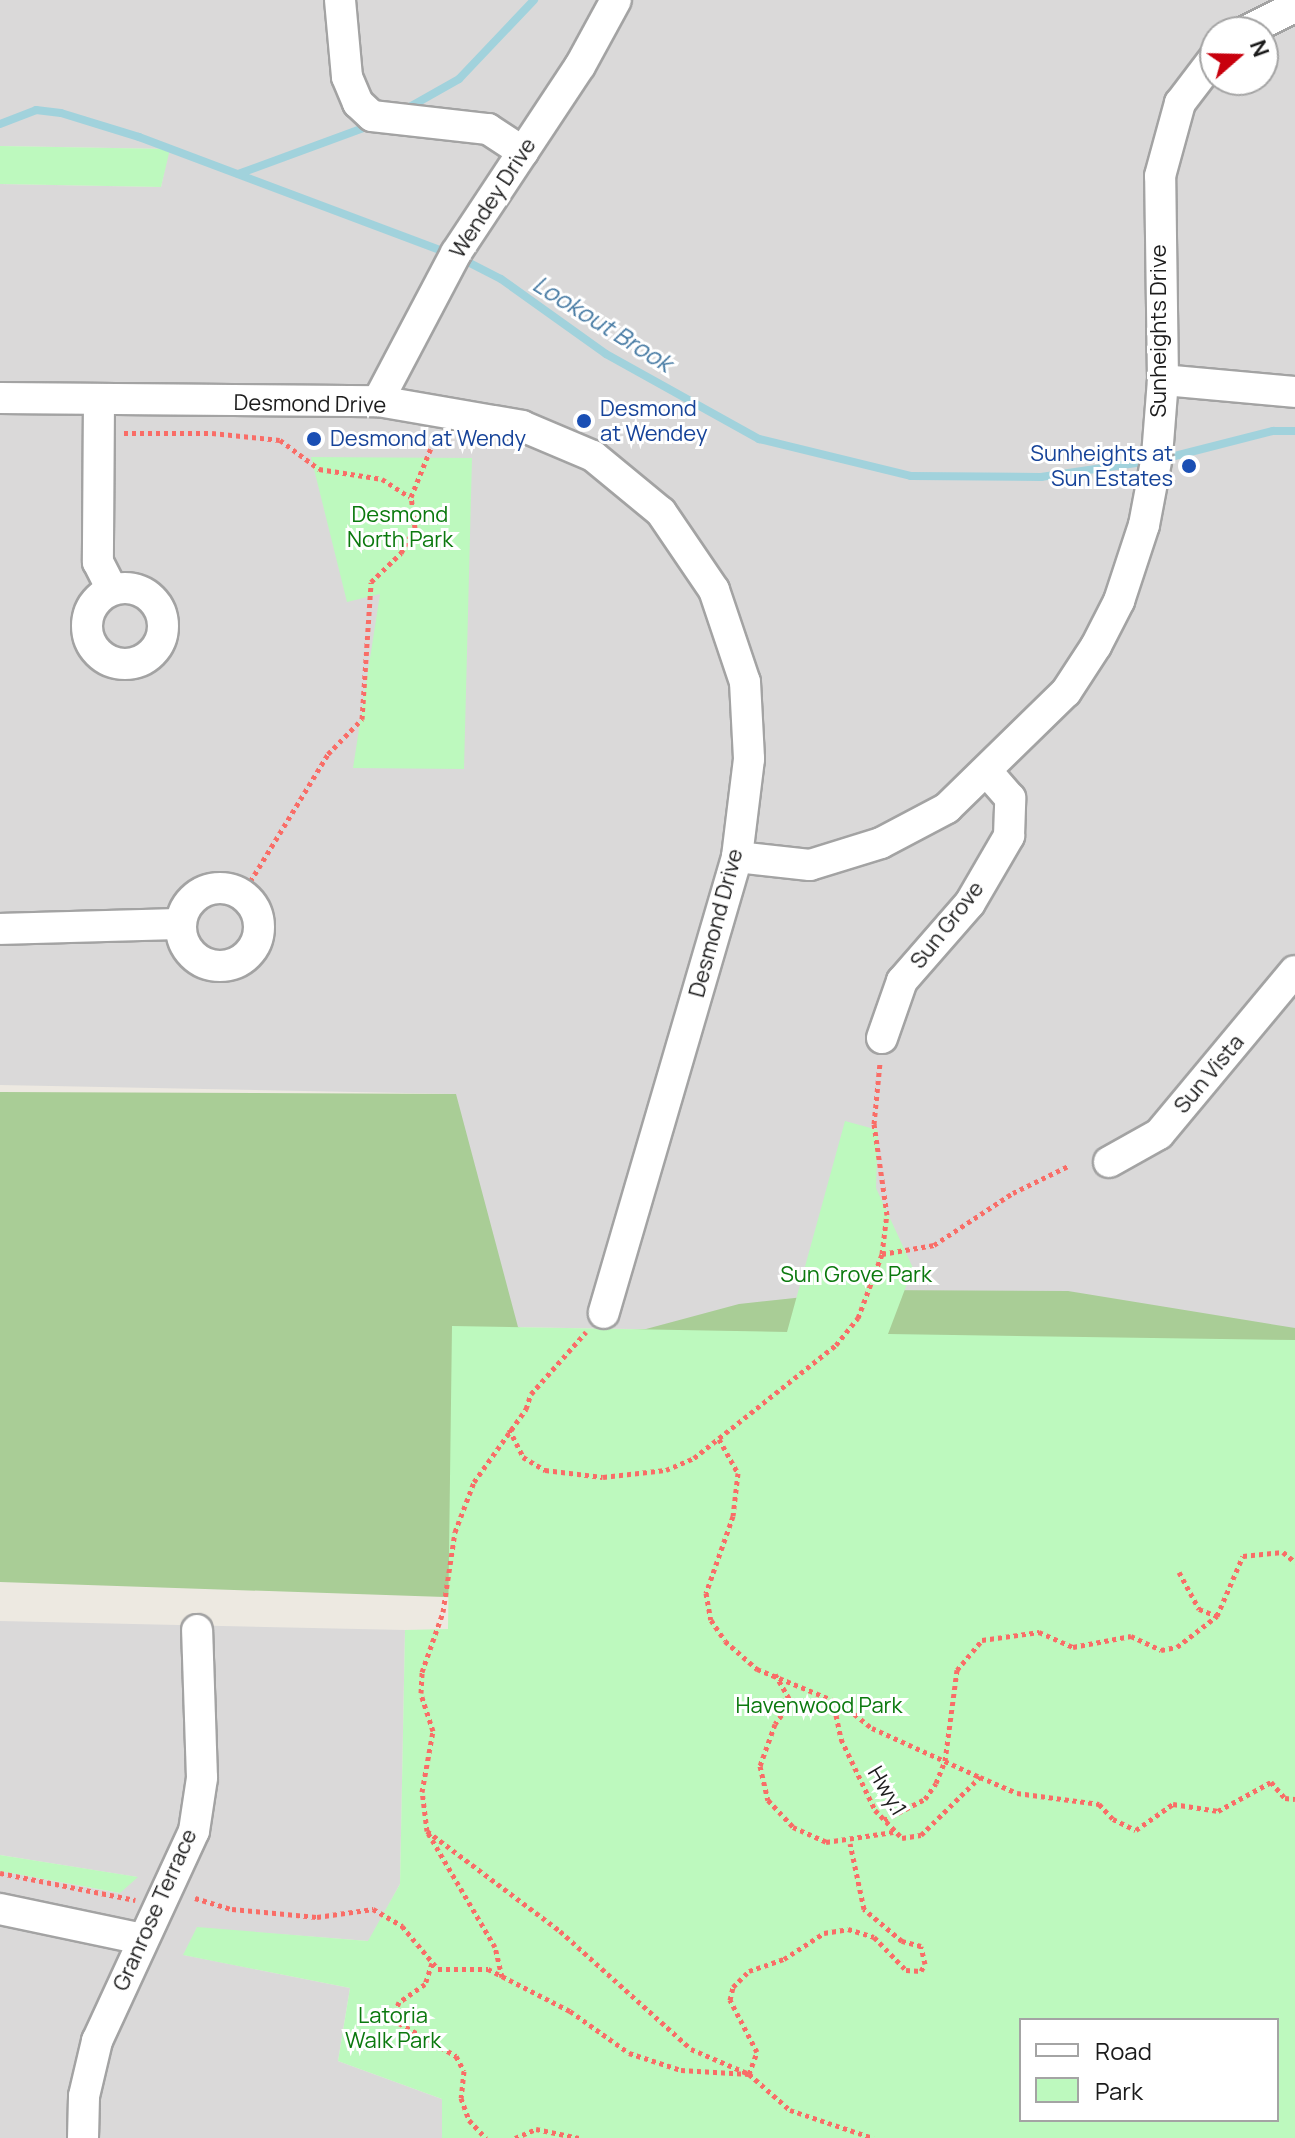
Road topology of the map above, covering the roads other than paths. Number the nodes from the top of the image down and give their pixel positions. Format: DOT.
graph roads {
  1 [pos="340,0"];
  2 [pos="616,0"];
  3 [pos="1295,7"];
  4 [pos="1277,16"];
  5 [pos="1199,78"];
  6 [pos="523,152"];
  7 [pos="1163,380"];
  8 [pos="1295,392"];
  9 [pos="0,398"];
  10 [pos="99,400"];
  11 [pos="378,401"];
  12 [pos="112,590"];
  13 [pos="987,772"];
  14 [pos="737,857"];
  15 [pos="181,924"];
  16 [pos="0,929"];
  17 [pos="1295,971"];
  18 [pos="882,1038"];
  19 [pos="1109,1162"];
  20 [pos="604,1313"];
  21 [pos="197,1630"];
  22 [pos="0,1909"];
  23 [pos="142,1939"];
  24 [pos="83,2138"];
  1 -- 6 [label="street"];
  2 -- 6 [label="street, Wendey Drive"];
  3 -- 4 [label="street"];
  5 -- 7 [label="street, Sunheights Drive"];
  6 -- 11 [label="street, Wendey Drive"];
  7 -- 8 [label="street"];
  7 -- 13 [label="street, Sunheights Drive"];
  9 -- 10 [label="street, Desmond Drive"];
  10 -- 11 [label="street, Desmond Drive"];
  10 -- 12 [label="street"];
  11 -- 14 [label="street, Desmond Drive"];
  13 -- 14 [label="street, Sunheights Drive"];
  13 -- 18 [label="street, Sun Grove"];
  14 -- 20 [label="street, Desmond Drive"];
  15 -- 15 [label="street"];
  15 -- 16 [label="street"];
  17 -- 19 [label="street, Sun Vista"];
  21 -- 23 [label="street, Granrose Terrace"];
  22 -- 23 [label="street"];
  23 -- 24 [label="street, Granrose Terrace"];
}
